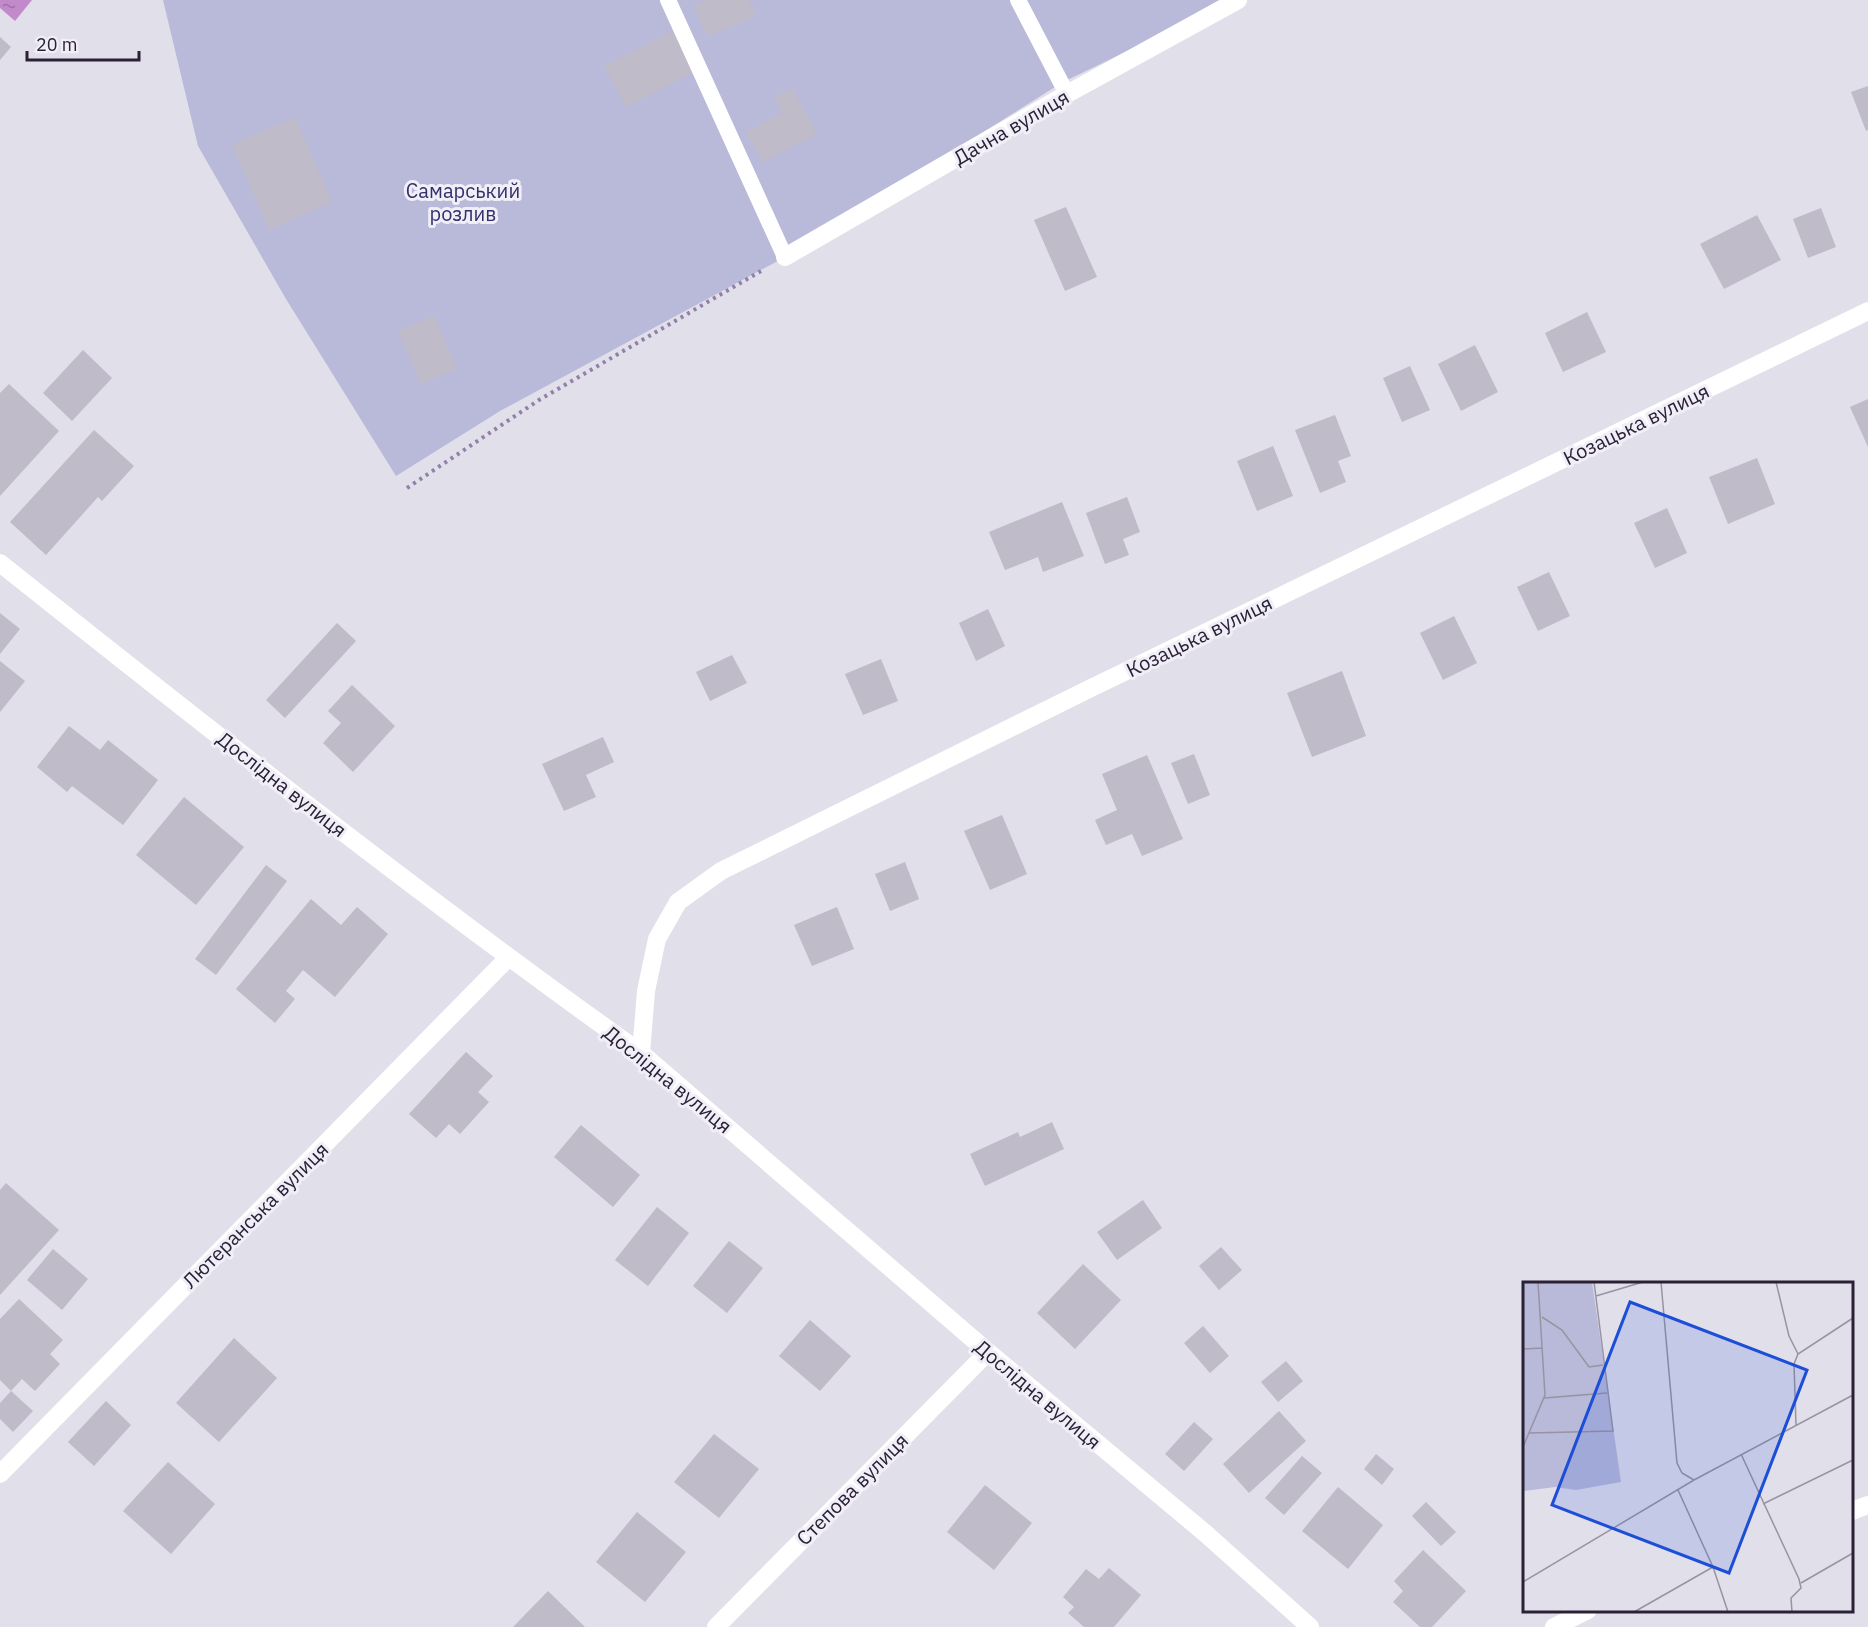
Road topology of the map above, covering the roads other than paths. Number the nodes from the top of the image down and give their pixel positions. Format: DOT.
graph roads {
  1 [pos="668,0"];
  2 [pos="1018,0"];
  3 [pos="1238,0"];
  4 [pos="1067,94"];
  5 [pos="785,257"];
  6 [pos="1868,311"];
  7 [pos="0,563"];
  8 [pos="508,958"];
  9 [pos="641,1053"];
  10 [pos="988,1352"];
  11 [pos="1,1473"];
  12 [pos="1868,1506"];
  13 [pos="1853,1511"];
  14 [pos="1586,1612"];
  15 [pos="716,1627"];
  16 [pos="1310,1627"];
  17 [pos="1554,1627"];
  1 -- 5 [label="lane"];
  2 -- 4 [label="lane"];
  3 -- 4 [label="street, Дачна вулиця"];
  4 -- 5 [label="street, Дачна вулиця"];
  6 -- 9 [label="street, Козацька вулиця"];
  7 -- 8 [label="street, Дослідна вулиця"];
  8 -- 9 [label="street, Дослідна вулиця"];
  8 -- 11 [label="street, Лютеранська вулиця"];
  9 -- 10 [label="street, Дослідна вулиця"];
  10 -- 15 [label="street, Степова вулиця"];
  10 -- 16 [label="street, Дослідна вулиця"];
  12 -- 13 [label="street"];
  14 -- 17 [label="street"];
}
